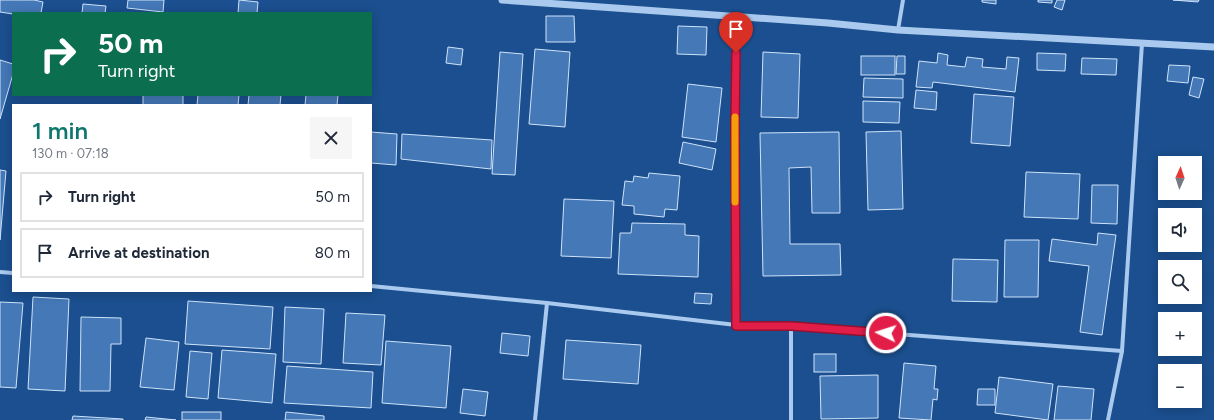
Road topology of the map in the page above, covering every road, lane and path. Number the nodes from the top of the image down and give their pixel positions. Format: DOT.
graph roads {
  1 [pos="502,0"];
  2 [pos="903,0"];
  3 [pos="737,17"];
  4 [pos="898,30"];
  5 [pos="1142,43"];
  6 [pos="1214,47"];
  7 [pos="0,272"];
  8 [pos="12,273"];
  9 [pos="372,286"];
  10 [pos="547,303"];
  11 [pos="736,326"];
  12 [pos="791,326"];
  13 [pos="1122,351"];
  14 [pos="535,420"];
  15 [pos="792,420"];
  16 [pos="1108,420"];
  1 -- 3 [label="street"];
  2 -- 4 [label="street"];
  3 -- 4 [label="street"];
  3 -- 11 [label="street"];
  4 -- 5 [label="street"];
  5 -- 6 [label="street"];
  5 -- 13 [label="street"];
  7 -- 8 [label="street"];
  9 -- 10 [label="street"];
  10 -- 11 [label="street"];
  10 -- 14 [label="street"];
  11 -- 12 [label="street"];
  12 -- 13 [label="street"];
  12 -- 15 [label="street"];
  13 -- 16 [label="street"];
}
